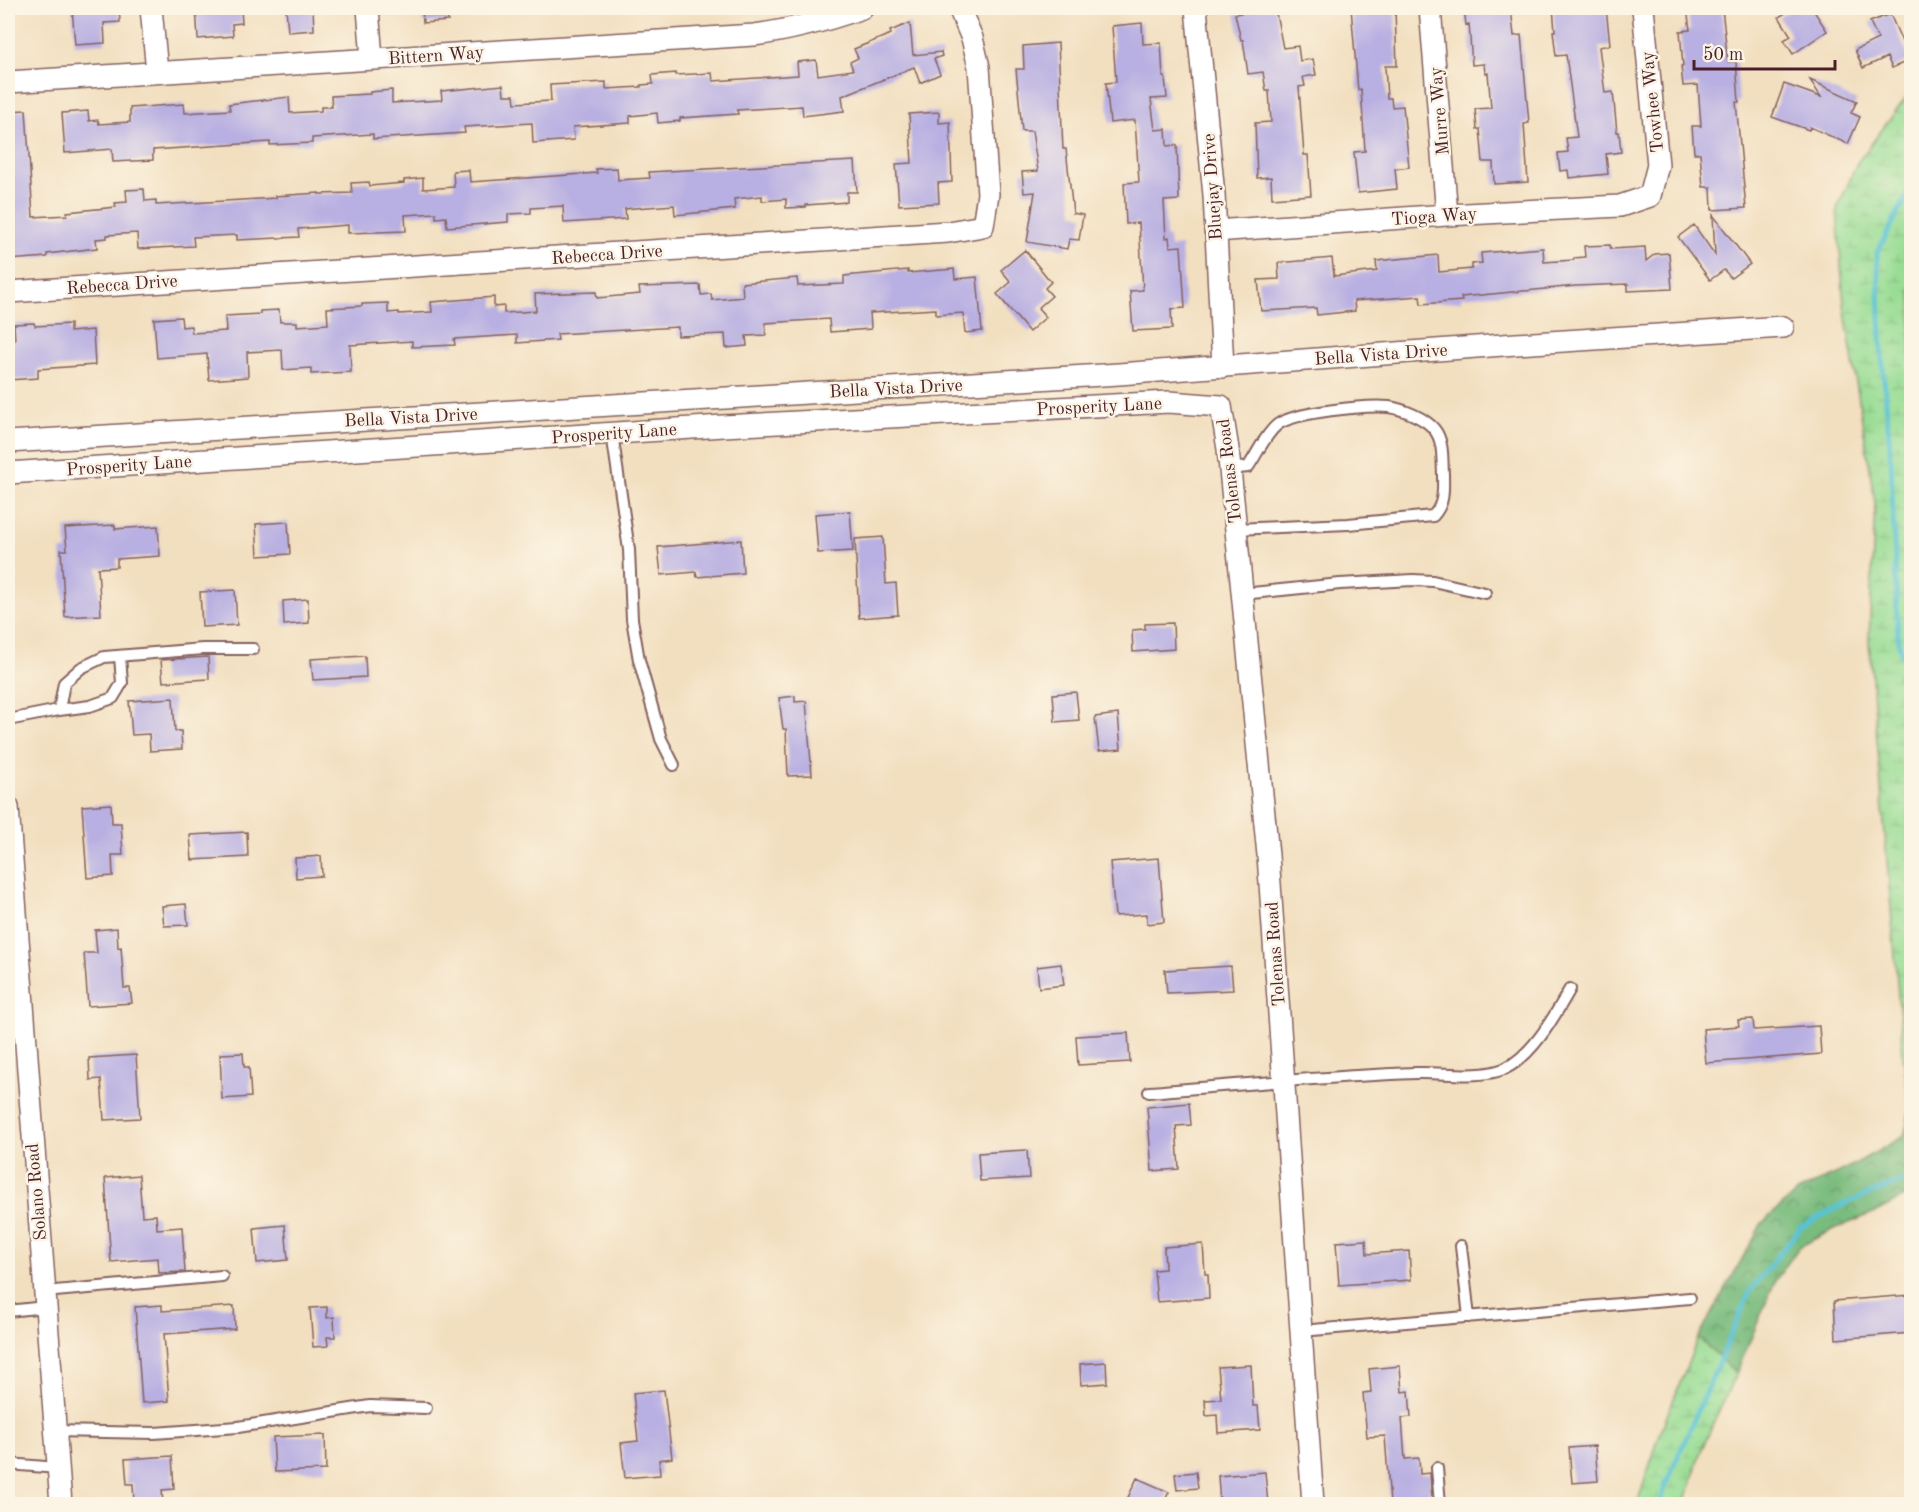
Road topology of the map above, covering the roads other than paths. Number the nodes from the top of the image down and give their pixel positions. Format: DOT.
graph roads {
  1 [pos="151,8"];
  2 [pos="369,8"];
  3 [pos="862,8"];
  4 [pos="958,8"];
  5 [pos="1196,8"];
  6 [pos="1430,8"];
  7 [pos="1643,8"];
  8 [pos="372,59"];
  9 [pos="157,72"];
  10 [pos="8,82"];
  11 [pos="1650,196"];
  12 [pos="1447,215"];
  13 [pos="1215,231"];
  14 [pos="8,291"];
  15 [pos="1783,327"];
  16 [pos="1223,367"];
  17 [pos="1221,406"];
  18 [pos="612,434"];
  19 [pos="8,441"];
  20 [pos="1230,469"];
  21 [pos="8,473"];
  22 [pos="1236,529"];
  23 [pos="1485,592"];
  24 [pos="1242,594"];
  25 [pos="253,649"];
  26 [pos="120,656"];
  27 [pos="59,710"];
  28 [pos="8,720"];
  29 [pos="674,765"];
  30 [pos="8,807"];
  31 [pos="1570,989"];
  32 [pos="1283,1081"];
  33 [pos="1149,1092"];
  34 [pos="1461,1246"];
  35 [pos="222,1276"];
  36 [pos="1690,1298"];
  37 [pos="45,1299"];
  38 [pos="8,1311"];
  39 [pos="1469,1317"];
  40 [pos="1301,1331"];
  41 [pos="426,1408"];
  42 [pos="55,1431"];
  43 [pos="8,1464"];
  44 [pos="58,1468"];
  45 [pos="1437,1468"];
  46 [pos="61,1504"];
  47 [pos="1313,1504"];
  48 [pos="1440,1504"];
  1 -- 9 [label="street"];
  2 -- 8 [label="street"];
  3 -- 8 [label="street, Bittern Way"];
  4 -- 14 [label="street, Rebecca Drive"];
  5 -- 13 [label="street, Bluejay Drive"];
  6 -- 12 [label="street, Murre Way"];
  7 -- 11 [label="street, Towhee Way"];
  8 -- 9 [label="street, Bittern Way"];
  9 -- 10 [label="street, Bittern Way"];
  11 -- 12 [label="street, Tioga Way"];
  12 -- 13 [label="street, Tioga Way"];
  13 -- 16 [label="street, Bluejay Drive"];
  15 -- 16 [label="street, Bella Vista Drive"];
  16 -- 19 [label="street, Bella Vista Drive"];
  17 -- 18 [label="street, Prosperity Lane"];
  17 -- 20 [label="street, Tolenas Road"];
  18 -- 21 [label="street, Prosperity Lane"];
  18 -- 29 [label="lane"];
  20 -- 22 [label="street, Tolenas Road"];
  20 -- 22 [label="lane"];
  22 -- 24 [label="street, Tolenas Road"];
  23 -- 24 [label="lane"];
  24 -- 32 [label="street, Tolenas Road"];
  25 -- 26 [label="lane"];
  26 -- 27 [label="lane"];
  26 -- 27 [label="lane"];
  27 -- 28 [label="lane"];
  30 -- 37 [label="street, Solano Road"];
  31 -- 32 [label="lane"];
  32 -- 33 [label="lane"];
  32 -- 40 [label="street, Tolenas Road"];
  34 -- 39 [label="lane"];
  35 -- 37 [label="lane"];
  36 -- 39 [label="lane"];
  37 -- 38 [label="lane"];
  37 -- 42 [label="street, Solano Road"];
  39 -- 40 [label="lane"];
  40 -- 47 [label="street, Tolenas Road"];
  41 -- 42 [label="lane"];
  42 -- 44 [label="street, Solano Road"];
  43 -- 44 [label="lane"];
  44 -- 46 [label="street, Solano Road"];
  45 -- 48 [label="lane"];
}
